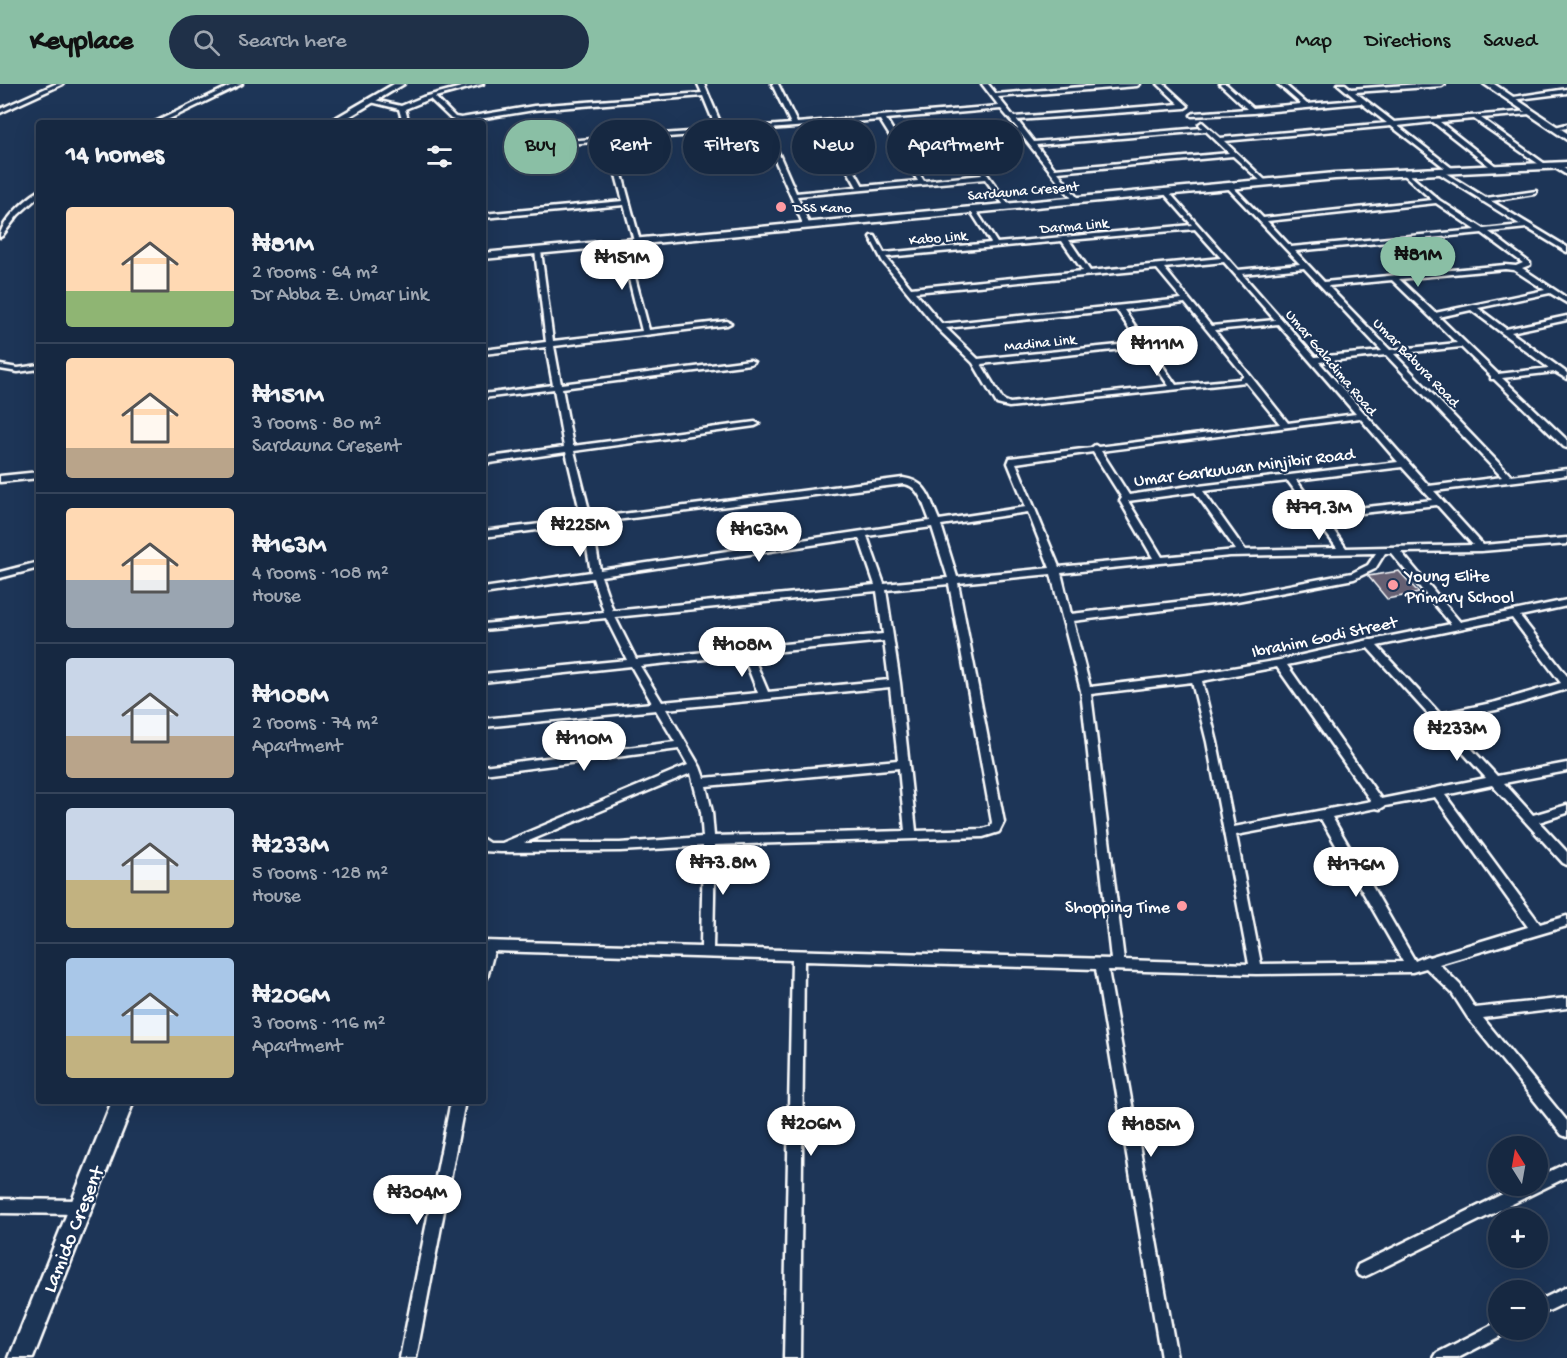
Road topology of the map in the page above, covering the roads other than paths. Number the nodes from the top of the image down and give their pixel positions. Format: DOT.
graph roads {
  1 [pos="60,84"];
  2 [pos="239,84"];
  3 [pos="400,84"];
  4 [pos="480,84"];
  5 [pos="701,84"];
  6 [pos="775,84"];
  7 [pos="985,84"];
  8 [pos="1137,84"];
  9 [pos="1161,84"];
  10 [pos="1223,84"];
  11 [pos="1281,84"];
  12 [pos="1341,84"];
  13 [pos="1442,84"];
  14 [pos="1488,84"];
  15 [pos="1106,85"];
  16 [pos="1567,91"];
  17 [pos="1351,92"];
  18 [pos="705,94"];
  19 [pos="994,96"];
  20 [pos="432,98"];
  21 [pos="1510,98"];
  22 [pos="370,101"];
  23 [pos="1363,101"];
  24 [pos="1183,105"];
  25 [pos="1306,106"];
  26 [pos="1002,107"];
  27 [pos="402,108"];
  28 [pos="0,111"];
  29 [pos="1253,111"];
  30 [pos="1530,112"];
  31 [pos="1194,115"];
  32 [pos="1475,117"];
  33 [pos="882,118"];
  34 [pos="1012,119"];
  35 [pos="162,120"];
  36 [pos="337,120"];
  37 [pos="405,120"];
  38 [pos="716,120"];
  39 [pos="793,120"];
  40 [pos="859,120"];
  41 [pos="1435,121"];
  42 [pos="1393,124"];
  43 [pos="887,125"];
  44 [pos="1567,126"];
  45 [pos="1554,128"];
  46 [pos="1207,129"];
  47 [pos="1023,134"];
  48 [pos="1567,137"];
  49 [pos="1218,140"];
  50 [pos="1031,144"];
  51 [pos="1234,154"];
  52 [pos="1567,165"];
  53 [pos="780,166"];
  54 [pos="1549,166"];
  55 [pos="1495,168"];
  56 [pos="1437,170"];
  57 [pos="1450,170"];
  58 [pos="1053,171"];
  59 [pos="1404,172"];
  60 [pos="1567,173"];
  61 [pos="619,174"];
  62 [pos="853,174"];
  63 [pos="917,174"];
  64 [pos="984,174"];
  65 [pos="986,177"];
  66 [pos="1264,182"];
  67 [pos="922,183"];
  68 [pos="1228,185"];
  69 [pos="861,189"];
  70 [pos="1165,191"];
  71 [pos="1534,192"];
  72 [pos="792,195"];
  73 [pos="36,196"];
  74 [pos="1076,200"];
  75 [pos="1483,200"];
  76 [pos="1437,201"];
  77 [pos="626,202"];
  78 [pos="1008,207"];
  79 [pos="973,210"];
  80 [pos="486,216"];
  81 [pos="1261,220"];
  82 [pos="3,224"];
  83 [pos="807,226"];
  84 [pos="1528,226"];
  85 [pos="1197,227"];
  86 [pos="1483,231"];
  87 [pos="0,235"];
  88 [pos="873,237"];
  89 [pos="1065,240"];
  90 [pos="637,241"];
  91 [pos="1567,242"];
  92 [pos="623,243"];
  93 [pos="1555,243"];
  94 [pos="995,245"];
  95 [pos="1290,249"];
  96 [pos="1567,250"];
  97 [pos="538,251"];
  98 [pos="884,255"];
  99 [pos="486,256"];
  100 [pos="1225,260"];
  101 [pos="1305,266"];
  102 [pos="1160,267"];
  103 [pos="1516,268"];
  104 [pos="1236,272"];
  105 [pos="1088,273"];
  106 [pos="1393,277"];
  107 [pos="1323,284"];
  108 [pos="910,290"];
  109 [pos="1551,291"];
  110 [pos="1187,300"];
  111 [pos="1567,302"];
  112 [pos="1118,308"];
  113 [pos="1473,308"];
  114 [pos="1432,316"];
  115 [pos="1567,318"];
  116 [pos="1281,322"];
  117 [pos="727,323"];
  118 [pos="940,326"];
  119 [pos="1208,328"];
  120 [pos="1506,331"];
  121 [pos="645,333"];
  122 [pos="550,345"];
  123 [pos="1144,345"];
  124 [pos="1461,345"];
  125 [pos="486,352"];
  126 [pos="1390,353"];
  127 [pos="1313,360"];
  128 [pos="750,362"];
  129 [pos="976,362"];
  130 [pos="0,367"];
  131 [pos="36,367"];
  132 [pos="1556,369"];
  133 [pos="1494,377"];
  134 [pos="1567,377"];
  135 [pos="1247,378"];
  136 [pos="558,387"];
  137 [pos="1174,388"];
  138 [pos="486,396"];
  139 [pos="1360,416"];
  140 [pos="755,424"];
  141 [pos="1286,425"];
  142 [pos="1567,445"];
  143 [pos="1095,448"];
  144 [pos="569,449"];
  145 [pos="486,460"];
  146 [pos="1402,464"];
  147 [pos="1567,472"];
  148 [pos="36,475"];
  149 [pos="1290,477"];
  150 [pos="0,479"];
  151 [pos="1510,480"];
  152 [pos="1196,488"];
  153 [pos="1426,489"];
  154 [pos="1126,498"];
  155 [pos="1438,502"];
  156 [pos="1032,509"];
  157 [pos="1317,515"];
  158 [pos="587,520"];
  159 [pos="935,522"];
  160 [pos="486,534"];
  161 [pos="862,534"];
  162 [pos="1567,542"];
  163 [pos="1481,548"];
  164 [pos="1394,550"];
  165 [pos="1344,551"];
  166 [pos="1381,551"];
  167 [pos="1243,553"];
  168 [pos="1159,560"];
  169 [pos="36,566"];
  170 [pos="1055,570"];
  171 [pos="596,574"];
  172 [pos="0,575"];
  173 [pos="953,580"];
  174 [pos="881,588"];
  175 [pos="486,591"];
  176 [pos="1567,603"];
  177 [pos="1512,613"];
  178 [pos="610,616"];
  179 [pos="1068,618"];
  180 [pos="1456,624"];
  181 [pos="486,627"];
  182 [pos="887,637"];
  183 [pos="1369,643"];
  184 [pos="746,651"];
  185 [pos="633,662"];
  186 [pos="1280,663"];
  187 [pos="486,678"];
  188 [pos="1196,678"];
  189 [pos="895,683"];
  190 [pos="1567,684"];
  191 [pos="1086,692"];
  192 [pos="764,694"];
  193 [pos="657,704"];
  194 [pos="1437,718"];
  195 [pos="486,723"];
  196 [pos="682,745"];
  197 [pos="903,764"];
  198 [pos="1567,767"];
  199 [pos="695,768"];
  200 [pos="486,770"];
  201 [pos="1493,780"];
  202 [pos="700,782"];
  203 [pos="1438,793"];
  204 [pos="1380,805"];
  205 [pos="1567,809"];
  206 [pos="1325,814"];
  207 [pos="1530,820"];
  208 [pos="1230,832"];
  209 [pos="910,836"];
  210 [pos="709,841"];
  211 [pos="486,847"];
  212 [pos="501,849"];
  213 [pos="1567,860"];
  214 [pos="1567,921"];
  215 [pos="1537,930"];
  216 [pos="486,946"];
  217 [pos="707,952"];
  218 [pos="798,956"];
  219 [pos="1427,961"];
  220 [pos="1101,964"];
  221 [pos="1118,965"];
  222 [pos="1412,967"];
  223 [pos="1256,969"];
  224 [pos="1567,1003"];
  225 [pos="1472,1014"];
  226 [pos="122,1104"];
  227 [pos="457,1104"];
  228 [pos="1567,1131"];
  229 [pos="1567,1170"];
  230 [pos="1548,1180"];
  231 [pos="1514,1196"];
  232 [pos="0,1206"];
  233 [pos="81,1207"];
  234 [pos="1363,1270"];
  235 [pos="1567,1294"];
  236 [pos="1548,1304"];
  237 [pos="1488,1335"];
  238 [pos="21,1358"];
  239 [pos="408,1358"];
  240 [pos="792,1358"];
  241 [pos="1169,1358"];
  242 [pos="1442,1358"];
  1 -- 28 [label="street"];
  2 -- 35 [label="street"];
  3 -- 22 [label="street"];
  4 -- 20 [label="street"];
  5 -- 18 [label="street"];
  6 -- 39 [label="street"];
  7 -- 19 [label="street"];
  8 -- 15 [label="street"];
  9 -- 24 [label="street"];
  10 -- 29 [label="street"];
  11 -- 25 [label="street"];
  12 -- 17 [label="street"];
  13 -- 17 [label="street"];
  14 -- 21 [label="street"];
  15 -- 19 [label="street"];
  16 -- 21 [label="street"];
  17 -- 23 [label="street"];
  18 -- 20 [label="street"];
  18 -- 38 [label="street"];
  19 -- 26 [label="street"];
  20 -- 27 [label="street"];
  21 -- 30 [label="street"];
  22 -- 27 [label="street"];
  22 -- 36 [label="street"];
  23 -- 25 [label="street"];
  23 -- 42 [label="street"];
  24 -- 31 [label="street"];
  24 -- 34 [label="street"];
  25 -- 29 [label="street"];
  26 -- 33 [label="street"];
  26 -- 34 [label="street"];
  27 -- 37 [label="street"];
  29 -- 31 [label="street"];
  30 -- 32 [label="street"];
  30 -- 45 [label="street"];
  31 -- 46 [label="street"];
  32 -- 41 [label="street"];
  32 -- 54 [label="street"];
  33 -- 40 [label="street"];
  33 -- 43 [label="street"];
  41 -- 42 [label="street"];
  41 -- 55 [label="street"];
  42 -- 49 [label="street"];
  42 -- 57 [label="street"];
  44 -- 45 [label="street"];
  45 -- 48 [label="street"];
  46 -- 49 [label="street"];
  46 -- 50 [label="street"];
  47 -- 50 [label="street"];
  49 -- 51 [label="street"];
  50 -- 58 [label="street"];
  51 -- 58 [label="street"];
  51 -- 66 [label="street"];
  52 -- 54 [label="street, Sardauna Cresent"];
  53 -- 72 [label="street"];
  54 -- 55 [label="street, Sardauna Cresent"];
  54 -- 60 [label="street"];
  55 -- 57 [label="street, Sardauna Cresent"];
  56 -- 57 [label="street, Sardauna Cresent"];
  56 -- 59 [label="street, Sardauna Cresent"];
  56 -- 75 [label="street"];
  58 -- 74 [label="street"];
  59 -- 66 [label="street, Sardauna Cresent"];
  59 -- 76 [label="street"];
  61 -- 77 [label="street"];
  62 -- 69 [label="street"];
  63 -- 67 [label="street"];
  64 -- 65 [label="street"];
  65 -- 67 [label="street"];
  65 -- 78 [label="street"];
  66 -- 68 [label="street, Sardauna Cresent"];
  67 -- 69 [label="street"];
  68 -- 70 [label="street, Sardauna Cresent"];
  68 -- 81 [label="street, Umar Babura Road"];
  69 -- 72 [label="street"];
  70 -- 74 [label="street, Sardauna Cresent"];
  70 -- 85 [label="street, Umar Galadima Road"];
  71 -- 75 [label="street"];
  72 -- 83 [label="street"];
  73 -- 82 [label="street"];
  74 -- 78 [label="street, Sardauna Cresent"];
  75 -- 84 [label="street"];
  76 -- 81 [label="street"];
  76 -- 86 [label="street"];
  77 -- 80 [label="street"];
  77 -- 90 [label="street"];
  78 -- 79 [label="street, Sardauna Cresent"];
  79 -- 83 [label="street, Sardauna Cresent"];
  79 -- 94 [label="street"];
  81 -- 95 [label="street, Umar Babura Road"];
  82 -- 87 [label="street"];
  83 -- 90 [label="street, Sardauna Cresent"];
  84 -- 86 [label="street"];
  84 -- 93 [label="street"];
  85 -- 89 [label="street, Darma Link"];
  85 -- 100 [label="street, Umar Galadima Road"];
  86 -- 95 [label="street"];
  86 -- 103 [label="street"];
  88 -- 98 [label="street"];
  89 -- 94 [label="street, Darma Link"];
  89 -- 105 [label="street"];
  90 -- 92 [label="street, Sardauna Cresent"];
  91 -- 93 [label="street"];
  92 -- 97 [label="street, Sardauna Cresent"];
  92 -- 121 [label="street"];
  93 -- 96 [label="street"];
  94 -- 98 [label="street, Kabo Link"];
  95 -- 101 [label="street, Umar Babura Road"];
  97 -- 99 [label="street, Sardauna Cresent"];
  97 -- 122 [label="street"];
  98 -- 108 [label="street"];
  100 -- 102 [label="street"];
  100 -- 104 [label="street, Umar Galadima Road"];
  101 -- 104 [label="street"];
  101 -- 107 [label="street, Umar Babura Road"];
  102 -- 105 [label="street"];
  102 -- 110 [label="street"];
  103 -- 106 [label="street"];
  103 -- 109 [label="street"];
  104 -- 116 [label="street, Umar Galadima Road"];
  105 -- 108 [label="street"];
  106 -- 107 [label="street"];
  106 -- 114 [label="street"];
  107 -- 126 [label="street, Umar Babura Road"];
  108 -- 118 [label="street"];
  109 -- 111 [label="street"];
  109 -- 113 [label="street"];
  110 -- 112 [label="street"];
  110 -- 119 [label="street"];
  112 -- 118 [label="street"];
  112 -- 123 [label="street"];
  113 -- 114 [label="street"];
  113 -- 120 [label="street"];
  114 -- 124 [label="street"];
  115 -- 120 [label="street"];
  116 -- 119 [label="street"];
  116 -- 127 [label="street, Umar Galadima Road"];
  117 -- 121 [label="street"];
  118 -- 129 [label="street"];
  119 -- 135 [label="street"];
  120 -- 132 [label="street"];
  121 -- 122 [label="street"];
  122 -- 125 [label="street"];
  122 -- 136 [label="street"];
  123 -- 129 [label="street, Madina Link"];
  123 -- 137 [label="street"];
  124 -- 126 [label="street"];
  124 -- 133 [label="street"];
  126 -- 127 [label="street"];
  126 -- 151 [label="street, Umar Babura Road"];
  127 -- 139 [label="street, Umar Galadima Road"];
  128 -- 136 [label="street"];
  129 -- 137 [label="street"];
  130 -- 131 [label="street"];
  132 -- 133 [label="street"];
  132 -- 134 [label="street"];
  133 -- 142 [label="street"];
  135 -- 137 [label="street"];
  135 -- 141 [label="street"];
  136 -- 138 [label="street"];
  136 -- 144 [label="street"];
  139 -- 141 [label="street"];
  139 -- 146 [label="street, Umar Galadima Road"];
  140 -- 144 [label="street"];
  141 -- 143 [label="street"];
  143 -- 154 [label="street"];
  143 -- 156 [label="street"];
  144 -- 145 [label="street"];
  144 -- 158 [label="street"];
  146 -- 149 [label="street, Umar Garkuwan Minjibir Road"];
  146 -- 153 [label="street, Umar Galadima Road"];
  147 -- 151 [label="street"];
  148 -- 150 [label="street"];
  149 -- 152 [label="street, Umar Garkuwan Minjibir Road"];
  149 -- 157 [label="street"];
  151 -- 153 [label="street"];
  152 -- 154 [label="street, Umar Garkuwan Minjibir Road"];
  152 -- 167 [label="street"];
  153 -- 155 [label="street, Umar Galadima Road"];
  154 -- 168 [label="street, Umar Garkuwan Minjibir Road"];
  155 -- 157 [label="street"];
  155 -- 163 [label="street, Umar Galadima Road"];
  156 -- 159 [label="street"];
  156 -- 170 [label="street"];
  157 -- 165 [label="street"];
  158 -- 159 [label="street"];
  158 -- 160 [label="street"];
  158 -- 171 [label="street"];
  159 -- 161 [label="street"];
  159 -- 173 [label="street"];
  161 -- 171 [label="street"];
  161 -- 174 [label="street"];
  162 -- 163 [label="street"];
  163 -- 164 [label="street"];
  164 -- 166 [label="street"];
  164 -- 180 [label="street"];
  165 -- 166 [label="street"];
  165 -- 167 [label="street"];
  166 -- 179 [label="street"];
  167 -- 168 [label="street"];
  168 -- 170 [label="street"];
  169 -- 172 [label="street"];
  170 -- 173 [label="street"];
  170 -- 179 [label="street"];
  171 -- 175 [label="street"];
  171 -- 178 [label="street"];
  173 -- 174 [label="street"];
  173 -- 209 [label="street"];
  174 -- 178 [label="street"];
  174 -- 182 [label="street"];
  176 -- 177 [label="street, Ibrahim Godi Street"];
  177 -- 180 [label="street, Ibrahim Godi Street"];
  177 -- 190 [label="street"];
  178 -- 181 [label="street"];
  178 -- 185 [label="street"];
  179 -- 191 [label="street"];
  180 -- 183 [label="street, Ibrahim Godi Street"];
  182 -- 184 [label="street"];
  182 -- 189 [label="street"];
  183 -- 186 [label="street, Ibrahim Godi Street"];
  183 -- 194 [label="street"];
  184 -- 185 [label="street"];
  184 -- 192 [label="street"];
  185 -- 187 [label="street"];
  185 -- 193 [label="street"];
  186 -- 188 [label="street, Ibrahim Godi Street"];
  186 -- 204 [label="street"];
  188 -- 191 [label="street, Ibrahim Godi Street"];
  188 -- 208 [label="street"];
  189 -- 192 [label="street"];
  189 -- 197 [label="street"];
  190 -- 194 [label="street"];
  191 -- 221 [label="street"];
  192 -- 193 [label="street"];
  193 -- 195 [label="street"];
  193 -- 196 [label="street"];
  194 -- 201 [label="street"];
  196 -- 199 [label="street"];
  196 -- 200 [label="street"];
  197 -- 202 [label="street"];
  197 -- 209 [label="street"];
  198 -- 201 [label="street"];
  199 -- 202 [label="street"];
  199 -- 212 [label="street"];
  201 -- 203 [label="street"];
  201 -- 207 [label="street"];
  202 -- 210 [label="street"];
  203 -- 204 [label="street"];
  203 -- 215 [label="street"];
  204 -- 206 [label="street"];
  205 -- 207 [label="street"];
  206 -- 208 [label="street"];
  206 -- 222 [label="street"];
  207 -- 213 [label="street"];
  208 -- 223 [label="street"];
  209 -- 210 [label="street"];
  210 -- 212 [label="street"];
  210 -- 217 [label="street"];
  211 -- 212 [label="street"];
  214 -- 215 [label="street"];
  215 -- 219 [label="street"];
  216 -- 217 [label="street"];
  217 -- 218 [label="street"];
  218 -- 220 [label="street"];
  218 -- 240 [label="street"];
  219 -- 222 [label="street"];
  219 -- 225 [label="street"];
  220 -- 221 [label="street"];
  220 -- 241 [label="street"];
  221 -- 223 [label="street"];
  222 -- 223 [label="street"];
  224 -- 225 [label="street"];
  225 -- 228 [label="street"];
  226 -- 233 [label="street, Lamido Cresent"];
  227 -- 239 [label="street"];
  229 -- 230 [label="street"];
  231 -- 234 [label="street"];
  232 -- 233 [label="street"];
  233 -- 238 [label="street, Lamido Cresent"];
  235 -- 236 [label="street"];
  237 -- 242 [label="street"];
}
